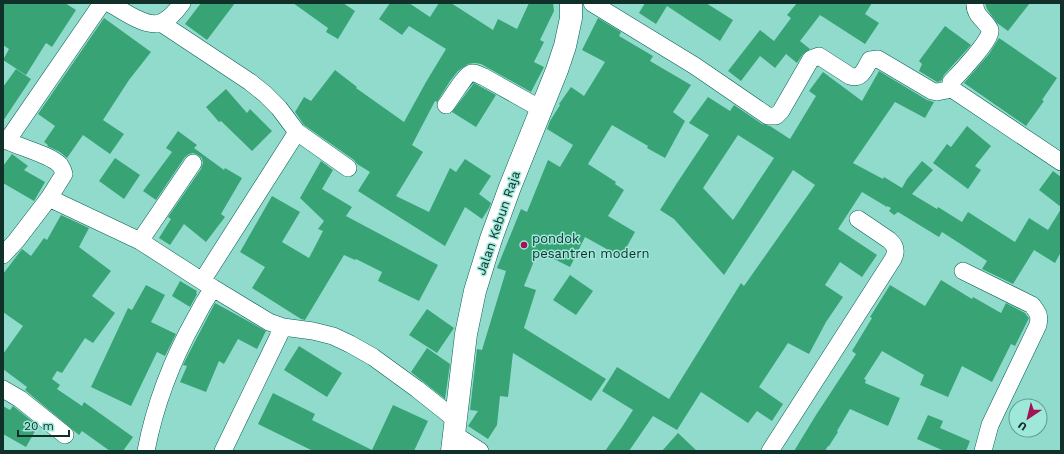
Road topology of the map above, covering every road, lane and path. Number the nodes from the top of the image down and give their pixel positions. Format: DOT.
graph roads {
  1 [pos="102,3"];
  2 [pos="109,3"];
  3 [pos="182,3"];
  4 [pos="571,3"];
  5 [pos="592,3"];
  6 [pos="975,3"];
  7 [pos="161,23"];
  8 [pos="952,89"];
  9 [pos="446,105"];
  10 [pos="541,109"];
  11 [pos="296,132"];
  12 [pos="5,140"];
  13 [pos="1061,162"];
  14 [pos="193,163"];
  15 [pos="348,168"];
  16 [pos="50,198"];
  17 [pos="858,219"];
  18 [pos="140,241"];
  19 [pos="3,255"];
  20 [pos="963,271"];
  21 [pos="208,284"];
  22 [pos="283,327"];
  23 [pos="3,389"];
  24 [pos="65,435"];
  25 [pos="454,435"];
  26 [pos="146,451"];
  27 [pos="223,451"];
  28 [pos="480,451"];
  29 [pos="770,451"];
  30 [pos="983,451"];
  1 -- 12 [label="street"];
  2 -- 7 [label="street"];
  3 -- 7 [label="street"];
  4 -- 10 [label="street, Jalan Kebun Raja"];
  5 -- 8 [label="street"];
  6 -- 8 [label="street"];
  7 -- 11 [label="street"];
  8 -- 13 [label="street"];
  9 -- 10 [label="street"];
  10 -- 25 [label="street, Jalan Kebun Raja"];
  11 -- 15 [label="street"];
  11 -- 21 [label="street"];
  12 -- 16 [label="street"];
  14 -- 18 [label="street"];
  16 -- 18 [label="street"];
  16 -- 19 [label="street"];
  17 -- 29 [label="street"];
  18 -- 21 [label="street"];
  20 -- 30 [label="street"];
  21 -- 22 [label="street"];
  21 -- 26 [label="street"];
  22 -- 25 [label="street"];
  22 -- 27 [label="street"];
  23 -- 24 [label="street"];
  25 -- 28 [label="street"];
}
